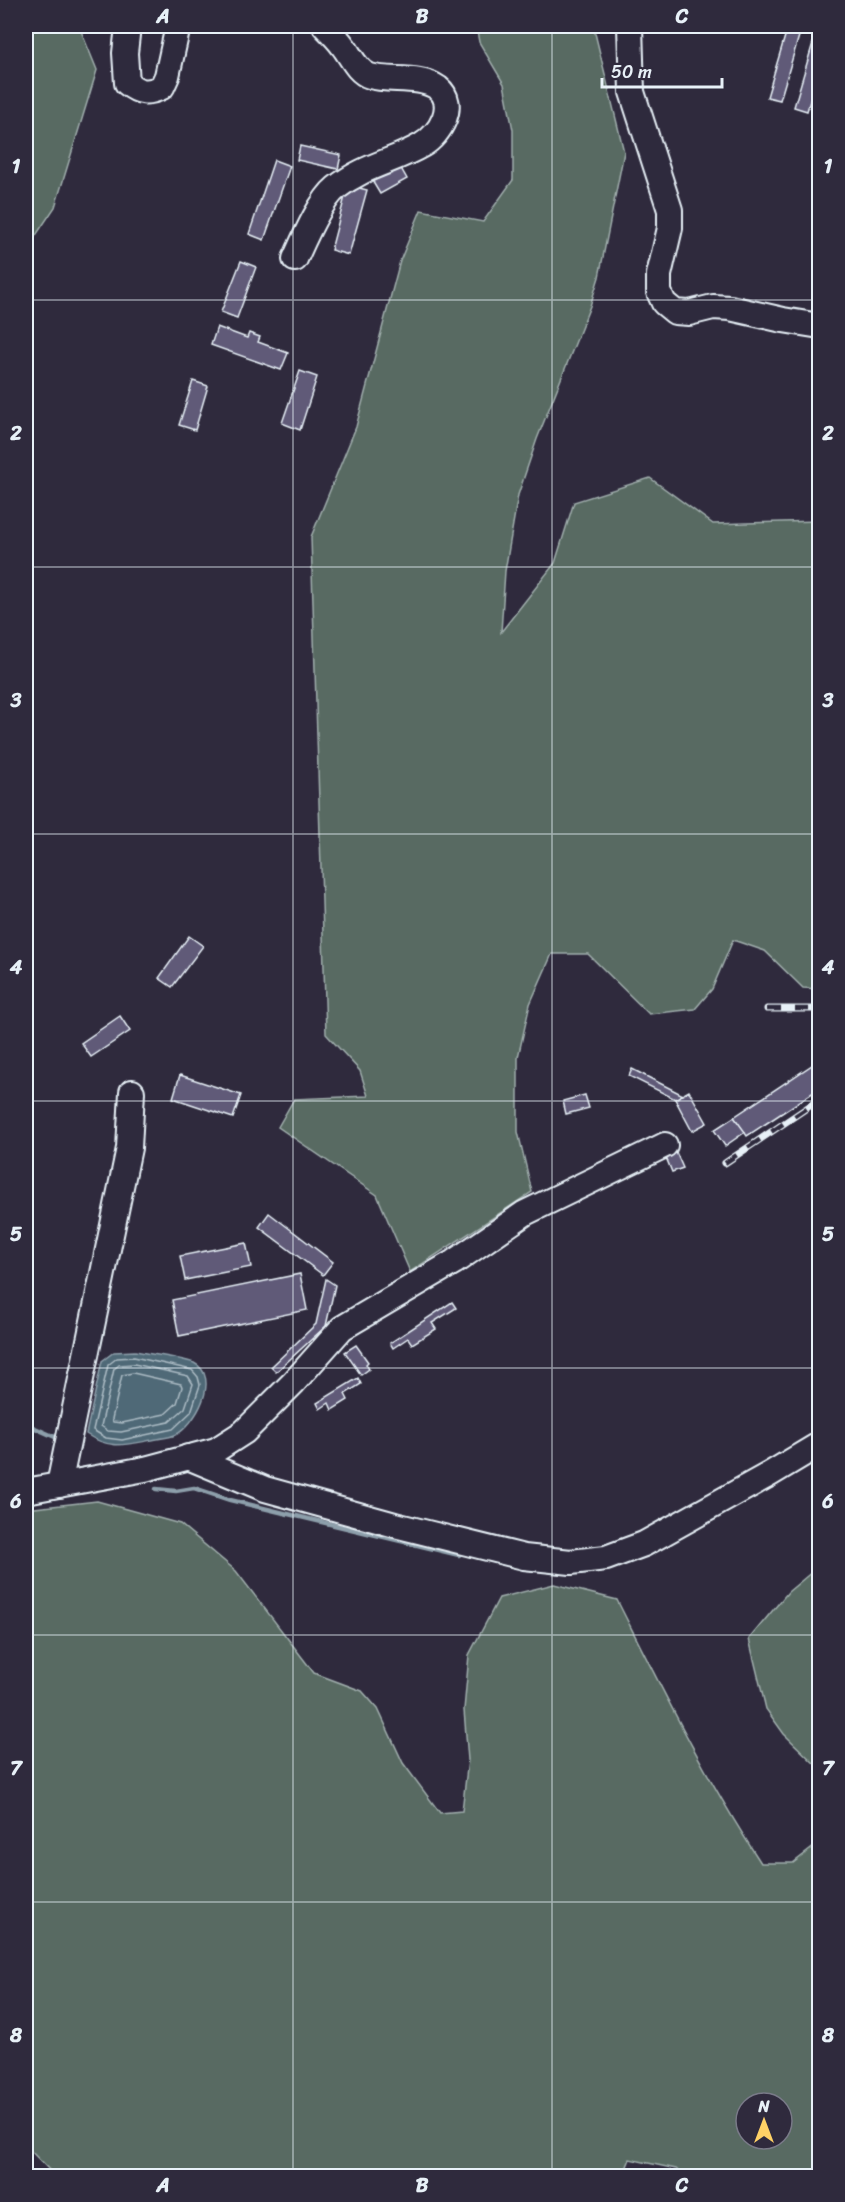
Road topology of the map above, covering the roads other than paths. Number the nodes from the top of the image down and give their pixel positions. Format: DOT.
graph roads {
  1 [pos="128,26"];
  2 [pos="178,26"];
  3 [pos="325,26"];
  4 [pos="630,26"];
  5 [pos="295,259"];
  6 [pos="819,326"];
  7 [pos="132,1092"];
  8 [pos="665,1145"];
  9 [pos="819,1444"];
  10 [pos="188,1457"];
  11 [pos="59,1485"];
  12 [pos="26,1491"];
  1 -- 2 [label="street"];
  3 -- 5 [label="street"];
  4 -- 6 [label="street"];
  7 -- 11 [label="street"];
  8 -- 10 [label="street"];
  9 -- 10 [label="street"];
  10 -- 11 [label="street"];
  11 -- 12 [label="street"];
}
